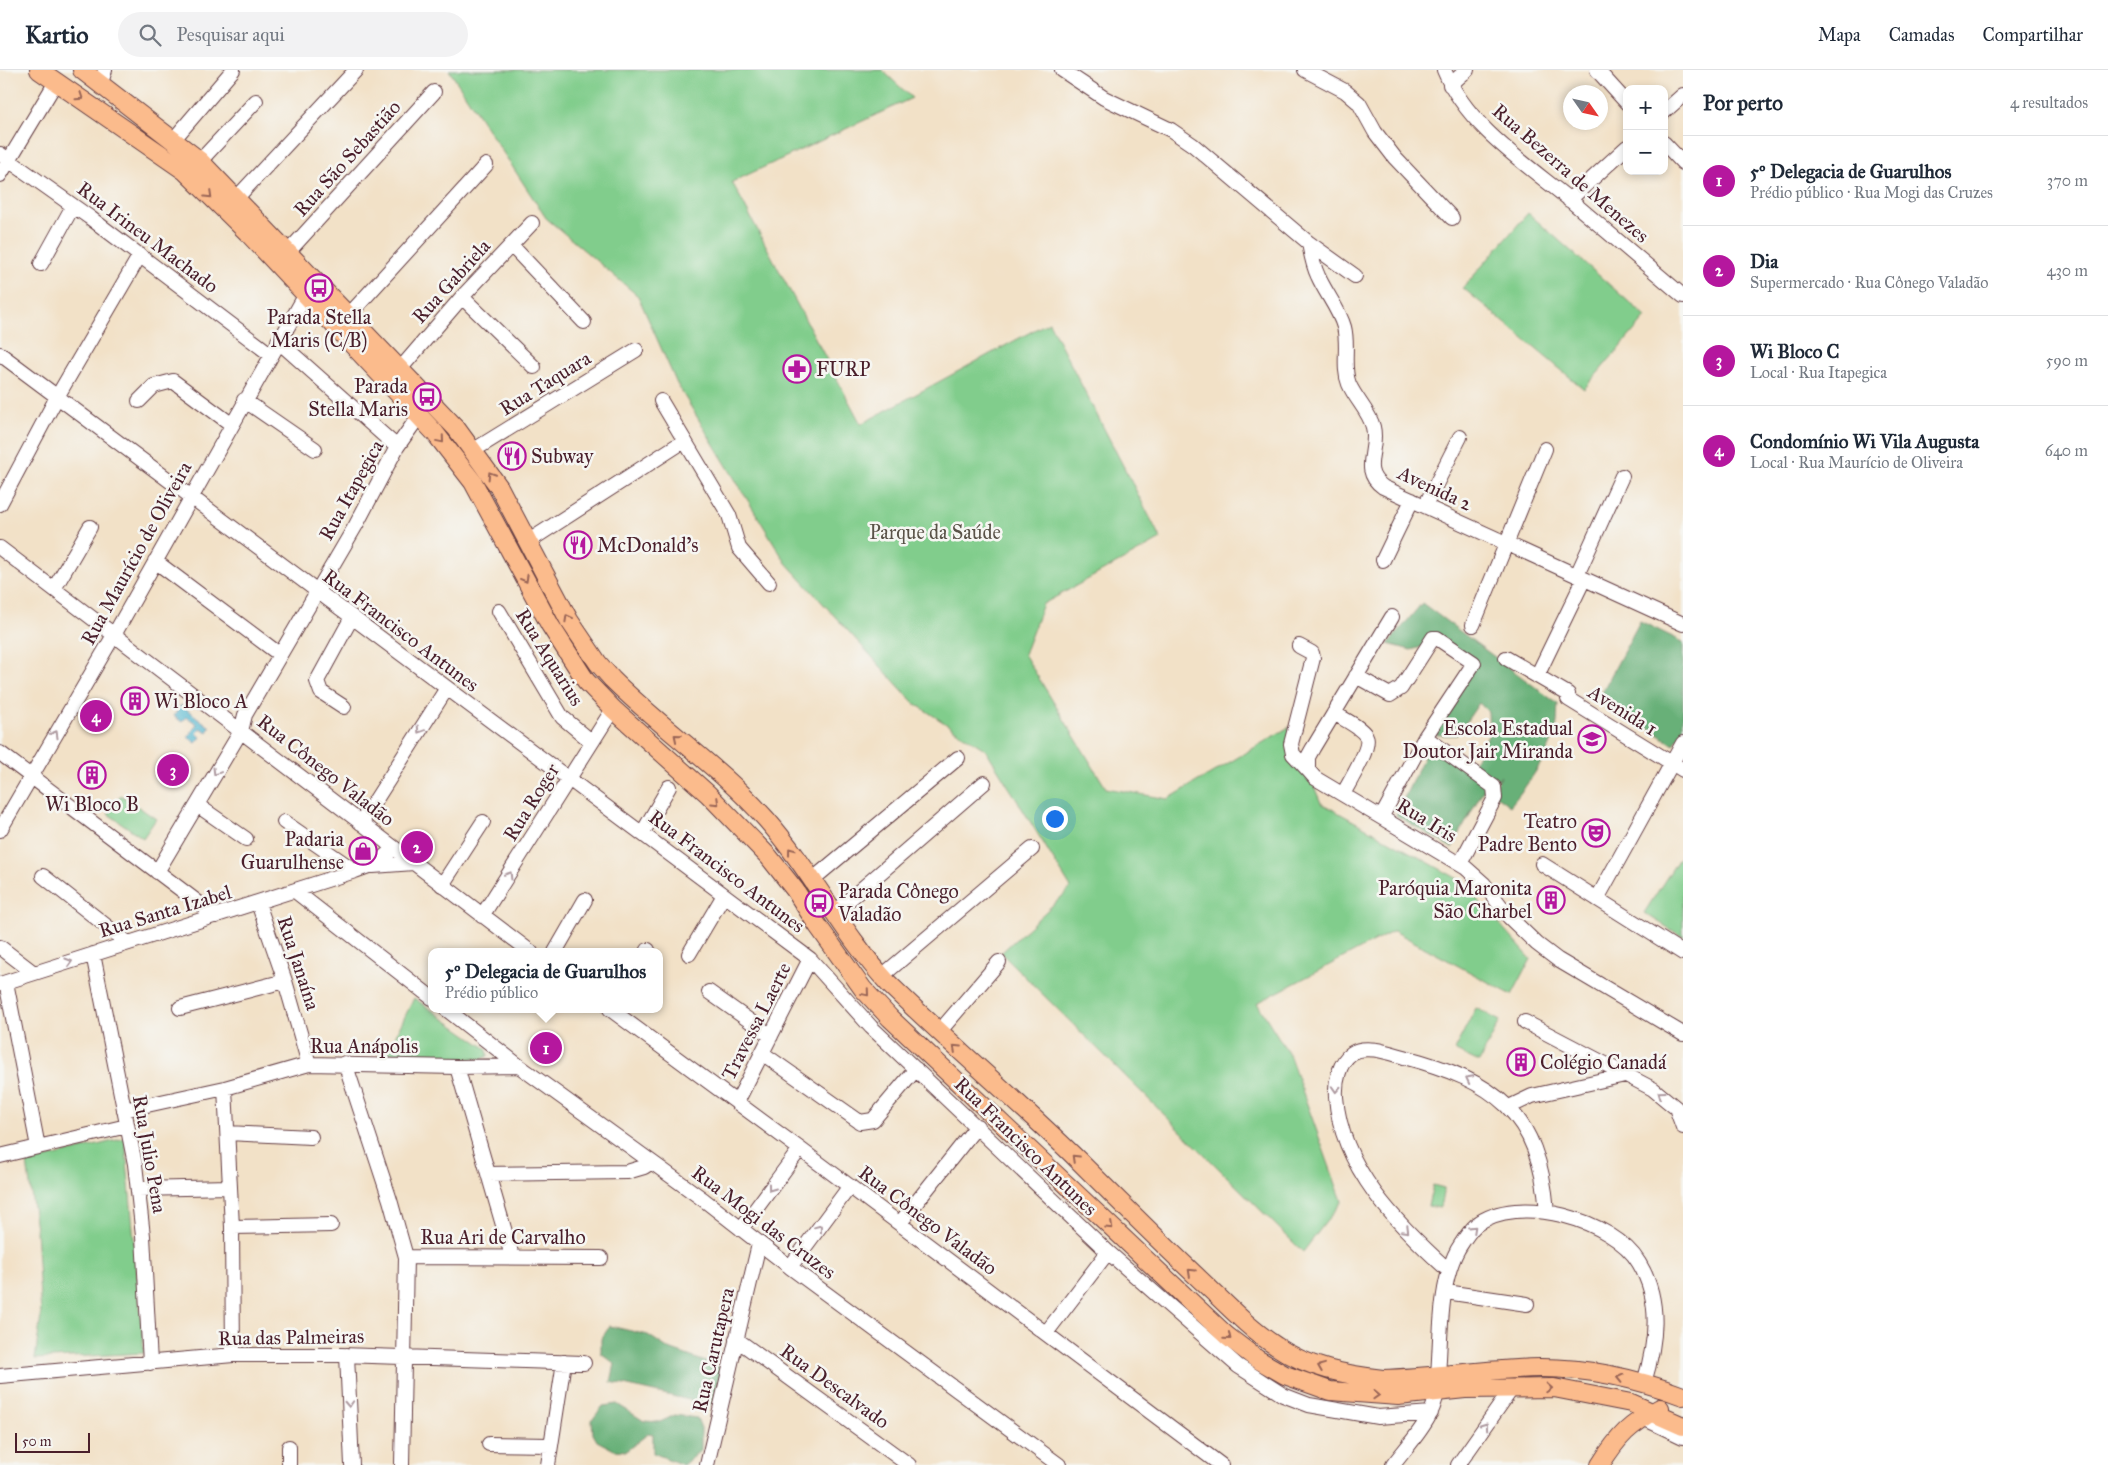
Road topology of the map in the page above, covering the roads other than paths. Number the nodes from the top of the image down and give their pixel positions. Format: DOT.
graph roads {
  1 [pos="39,70"];
  2 [pos="82,70"];
  3 [pos="233,70"];
  4 [pos="356,70"];
  5 [pos="1062,70"];
  6 [pos="1305,70"];
  7 [pos="1444,70"];
  8 [pos="1467,70"];
  9 [pos="1596,70"];
  10 [pos="103,76"];
  11 [pos="56,82"];
  12 [pos="1450,85"];
  13 [pos="434,92"];
  14 [pos="1683,95"];
  15 [pos="1623,99"];
  16 [pos="256,101"];
  17 [pos="1668,108"];
  18 [pos="174,139"];
  19 [pos="1668,147"];
  20 [pos="1623,151"];
  21 [pos="4,157"];
  22 [pos="200,161"];
  23 [pos="1683,164"];
  24 [pos="486,165"];
  25 [pos="0,175"];
  26 [pos="1569,200"];
  27 [pos="231,204"];
  28 [pos="73,206"];
  29 [pos="1452,218"];
  30 [pos="532,223"];
  31 [pos="1309,243"];
  32 [pos="511,246"];
  33 [pos="289,251"];
  34 [pos="140,255"];
  35 [pos="41,264"];
  36 [pos="1355,276"];
  37 [pos="305,296"];
  38 [pos="1683,296"];
  39 [pos="462,297"];
  40 [pos="349,315"];
  41 [pos="584,322"];
  42 [pos="278,341"];
  43 [pos="636,350"];
  44 [pos="0,354"];
  45 [pos="270,354"];
  46 [pos="534,367"];
  47 [pos="401,368"];
  48 [pos="57,397"];
  49 [pos="244,400"];
  50 [pos="140,401"];
  51 [pos="660,402"];
  52 [pos="419,416"];
  53 [pos="231,424"];
  54 [pos="1460,436"];
  55 [pos="684,441"];
  56 [pos="397,447"];
  57 [pos="1545,449"];
  58 [pos="315,450"];
  59 [pos="474,450"];
  60 [pos="1622,476"];
  61 [pos="191,497"];
  62 [pos="1412,500"];
  63 [pos="0,504"];
  64 [pos="1425,506"];
  65 [pos="90,527"];
  66 [pos="529,541"];
  67 [pos="1506,543"];
  68 [pos="0,548"];
  69 [pos="1383,560"];
  70 [pos="155,561"];
  71 [pos="1580,577"];
  72 [pos="768,583"];
  73 [pos="54,589"];
  74 [pos="316,592"];
  75 [pos="499,611"];
  76 [pos="352,617"];
  77 [pos="1392,617"];
  78 [pos="1474,624"];
  79 [pos="1683,624"];
  80 [pos="114,634"];
  81 [pos="1299,646"];
  82 [pos="279,654"];
  83 [pos="1506,658"];
  84 [pos="1356,676"];
  85 [pos="1537,676"];
  86 [pos="447,688"];
  87 [pos="344,707"];
  88 [pos="613,709"];
  89 [pos="1334,714"];
  90 [pos="242,730"];
  91 [pos="1425,737"];
  92 [pos="592,742"];
  93 [pos="1683,742"];
  94 [pos="0,753"];
  95 [pos="958,758"];
  96 [pos="1677,767"];
  97 [pos="1308,770"];
  98 [pos="31,776"];
  99 [pos="569,779"];
  100 [pos="984,783"];
  101 [pos="669,787"];
  102 [pos="1343,794"];
  103 [pos="197,805"];
  104 [pos="1382,816"];
  105 [pos="284,822"];
  106 [pos="483,822"];
  107 [pos="361,823"];
  108 [pos="0,830"];
  109 [pos="643,832"];
  110 [pos="246,839"];
  111 [pos="394,848"];
  112 [pos="1032,849"];
  113 [pos="414,863"];
  114 [pos="1460,864"];
  115 [pos="1542,864"];
  116 [pos="370,866"];
  117 [pos="355,871"];
  118 [pos="157,872"];
  119 [pos="43,876"];
  120 [pos="812,880"];
  121 [pos="442,885"];
  122 [pos="295,891"];
  123 [pos="724,895"];
  124 [pos="1597,899"];
  125 [pos="585,900"];
  126 [pos="258,903"];
  127 [pos="835,912"];
  128 [pos="216,916"];
  129 [pos="482,916"];
  130 [pos="128,944"];
  131 [pos="0,947"];
  132 [pos="526,948"];
  133 [pos="557,948"];
  134 [pos="1683,953"];
  135 [pos="93,954"];
  136 [pos="689,954"];
  137 [pos="810,958"];
  138 [pos="1000,962"];
  139 [pos="34,973"];
  140 [pos="882,976"];
  141 [pos="285,981"];
  142 [pos="3,983"];
  143 [pos="710,992"];
  144 [pos="428,995"];
  145 [pos="180,1008"];
  146 [pos="451,1013"];
  147 [pos="617,1013"];
  148 [pos="1525,1022"];
  149 [pos="939,1032"];
  150 [pos="1683,1034"];
  151 [pos="771,1036"];
  152 [pos="762,1052"];
  153 [pos="345,1063"];
  154 [pos="309,1064"];
  155 [pos="519,1066"];
  156 [pos="457,1067"];
  157 [pos="916,1069"];
  158 [pos="1625,1075"];
  159 [pos="225,1088"];
  160 [pos="1008,1096"];
  161 [pos="737,1102"];
  162 [pos="1508,1106"];
  163 [pos="124,1110"];
  164 [pos="991,1114"];
  165 [pos="127,1126"];
  166 [pos="976,1126"];
  167 [pos="1683,1127"];
  168 [pos="228,1133"];
  169 [pos="311,1137"];
  170 [pos="38,1147"];
  171 [pos="800,1149"];
  172 [pos="0,1156"];
  173 [pos="650,1163"];
  174 [pos="488,1174"];
  175 [pos="850,1186"];
  176 [pos="230,1187"];
  177 [pos="138,1189"];
  178 [pos="1547,1211"];
  179 [pos="900,1224"];
  180 [pos="331,1225"];
  181 [pos="232,1227"];
  182 [pos="741,1229"];
  183 [pos="760,1244"];
  184 [pos="1108,1252"];
  185 [pos="512,1256"];
  186 [pos="406,1257"];
  187 [pos="601,1258"];
  188 [pos="790,1267"];
  189 [pos="1448,1270"];
  190 [pos="1446,1292"];
  191 [pos="1527,1304"];
  192 [pos="1046,1333"];
  193 [pos="736,1339"];
  194 [pos="233,1355"];
  195 [pos="346,1355"];
  196 [pos="405,1357"];
  197 [pos="564,1362"];
  198 [pos="584,1363"];
  199 [pos="150,1364"];
  200 [pos="0,1376"];
  201 [pos="1644,1383"];
  202 [pos="1439,1384"];
  203 [pos="1513,1387"];
  204 [pos="1683,1397"];
  205 [pos="1432,1413"];
  206 [pos="1407,1415"];
  207 [pos="1648,1415"];
  208 [pos="1683,1426"];
  209 [pos="1420,1429"];
  210 [pos="1683,1437"];
  211 [pos="489,1444"];
  212 [pos="550,1445"];
  213 [pos="289,1447"];
  214 [pos="289,1465"];
  215 [pos="352,1465"];
  216 [pos="402,1465"];
  217 [pos="548,1465"];
  218 [pos="707,1465"];
  219 [pos="909,1465"];
  220 [pos="1058,1465"];
  221 [pos="1221,1465"];
  222 [pos="1393,1465"];
  223 [pos="1458,1465"];
  224 [pos="1600,1465"];
  1 -- 11 [label="main road"];
  2 -- 10 [label="main road"];
  3 -- 18 [label="street"];
  4 -- 27 [label="street"];
  5 -- 31 [label="street"];
  6 -- 29 [label="street"];
  7 -- 12 [label="street, Rua Bezerra de Menezes"];
  8 -- 12 [label="street"];
  9 -- 15 [label="street"];
  10 -- 18 [label="main road"];
  11 -- 21 [label="street"];
  11 -- 27 [label="main road, one-way"];
  12 -- 26 [label="street, Rua Bezerra de Menezes"];
  13 -- 33 [label="street, Rua São Sebastião"];
  14 -- 17 [label="street"];
  16 -- 22 [label="street"];
  18 -- 22 [label="main road"];
  19 -- 23 [label="street"];
  20 -- 26 [label="street"];
  21 -- 25 [label="street"];
  21 -- 28 [label="street, Rua Irineu Machado"];
  22 -- 27 [label="main road"];
  24 -- 40 [label="street"];
  26 -- 38 [label="street, Rua Bezerra de Menezes"];
  27 -- 33 [label="main road"];
  27 -- 37 [label="main road"];
  28 -- 34 [label="street, Rua Irineu Machado"];
  28 -- 35 [label="street"];
  30 -- 32 [label="street, Rua Gabriela"];
  31 -- 36 [label="street"];
  31 -- 62 [label="street, Avenida 2"];
  32 -- 39 [label="street, Rua Gabriela"];
  32 -- 41 [label="street"];
  33 -- 40 [label="main road"];
  34 -- 45 [label="street, Rua Irineu Machado"];
  34 -- 48 [label="street"];
  37 -- 42 [label="street, Rua Maurício de Oliveira"];
  37 -- 52 [label="main road"];
  39 -- 46 [label="street"];
  39 -- 47 [label="street, Rua Gabriela"];
  40 -- 47 [label="main road"];
  42 -- 45 [label="street, Rua Maurício de Oliveira"];
  42 -- 56 [label="street"];
  43 -- 59 [label="street, Rua Taquara"];
  44 -- 48 [label="street, Rua Francisco Antunes"];
  45 -- 49 [label="street, Rua Maurício de Oliveira"];
  47 -- 59 [label="main road"];
  48 -- 61 [label="street, Rua Francisco Antunes"];
  48 -- 63 [label="street"];
  49 -- 53 [label="street, Rua Maurício de Oliveira"];
  49 -- 58 [label="street"];
  50 -- 53 [label="street"];
  51 -- 55 [label="street"];
  52 -- 56 [label="street, Rua Itapegica"];
  52 -- 88 [label="main road, one-way"];
  53 -- 61 [label="street, Rua Maurício de Oliveira"];
  54 -- 64 [label="street"];
  55 -- 66 [label="street"];
  55 -- 72 [label="street"];
  56 -- 74 [label="street, Rua Itapegica"];
  57 -- 67 [label="street"];
  66 -- 59 [label="main road, one-way"];
  60 -- 71 [label="street"];
  61 -- 70 [label="street, Rua Maurício de Oliveira"];
  61 -- 74 [label="street, Rua Francisco Antunes"];
  62 -- 64 [label="street, Avenida 2"];
  62 -- 69 [label="street"];
  64 -- 67 [label="street, Avenida 2"];
  65 -- 73 [label="street"];
  120 -- 66 [label="main road, one-way"];
  67 -- 71 [label="street, Avenida 2"];
  67 -- 78 [label="street"];
  68 -- 73 [label="street, Rua Cônego Valadão"];
  70 -- 80 [label="street, Rua Maurício de Oliveira"];
  70 -- 82 [label="street"];
  71 -- 79 [label="street, Avenida 2"];
  71 -- 85 [label="street"];
  73 -- 80 [label="street, Rua Cônego Valadão"];
  74 -- 76 [label="street, Rua Francisco Antunes"];
  74 -- 82 [label="street, Rua Itapegica"];
  75 -- 92 [label="street, Rua Aquarius"];
  76 -- 86 [label="street, Rua Francisco Antunes"];
  76 -- 87 [label="street"];
  77 -- 84 [label="street"];
  80 -- 90 [label="street, Rua Cônego Valadão"];
  98 -- 80 [label="street, Rua Maurício de Oliveira, one-way"];
  81 -- 97 [label="street, Rua Iris"];
  82 -- 90 [label="street, Rua Itapegica"];
  83 -- 85 [label="street, Avenida 1"];
  84 -- 89 [label="street"];
  84 -- 91 [label="street"];
  85 -- 96 [label="street, Avenida 1"];
  86 -- 99 [label="street, Rua Francisco Antunes"];
  86 -- 107 [label="street, one-way"];
  88 -- 92 [label="street, Rua Roger"];
  88 -- 164 [label="main road, one-way"];
  89 -- 97 [label="street"];
  89 -- 102 [label="street"];
  90 -- 103 [label="street, Rua Itapegica, one-way"];
  90 -- 107 [label="street, Rua Cônego Valadão"];
  91 -- 104 [label="street"];
  91 -- 114 [label="street"];
  92 -- 99 [label="street, Rua Roger"];
  93 -- 96 [label="street"];
  94 -- 98 [label="street"];
  95 -- 120 [label="street"];
  96 -- 124 [label="street"];
  97 -- 102 [label="street, Rua Iris"];
  98 -- 108 [label="street, Rua Maurício de Oliveira"];
  98 -- 118 [label="street"];
  99 -- 109 [label="street, Rua Francisco Antunes"];
  129 -- 99 [label="street, Rua Roger, one-way"];
  100 -- 127 [label="street"];
  101 -- 109 [label="street"];
  102 -- 104 [label="street, Rua Iris"];
  103 -- 110 [label="street"];
  103 -- 118 [label="street, Rua Itapegica"];
  104 -- 114 [label="street, Rua Iris"];
  105 -- 117 [label="street"];
  106 -- 121 [label="street"];
  107 -- 111 [label="street, Rua Cônego Valadão"];
  109 -- 123 [label="street, Rua Francisco Antunes"];
  111 -- 113 [label="street, Rua Cônego Valadão"];
  111 -- 116 [label="street, Rua Santa Izabel"];
  112 -- 140 [label="street"];
  113 -- 116 [label="street, Rua Santa Izabel"];
  113 -- 121 [label="street, Rua Cônego Valadão"];
  114 -- 150 [label="street, Rua Iris"];
  115 -- 124 [label="street"];
  116 -- 117 [label="street, Rua Santa Izabel"];
  117 -- 122 [label="street, Rua Santa Izabel"];
  118 -- 128 [label="street"];
  119 -- 130 [label="street"];
  120 -- 127 [label="main road"];
  121 -- 129 [label="street, Rua Cônego Valadão"];
  122 -- 126 [label="street, Rua Santa Izabel"];
  122 -- 144 [label="street"];
  123 -- 136 [label="street"];
  123 -- 137 [label="street, Rua Francisco Antunes"];
  124 -- 134 [label="street"];
  125 -- 133 [label="street"];
  126 -- 128 [label="street, Rua Santa Izabel"];
  126 -- 141 [label="street, Rua Janaína"];
  127 -- 140 [label="main road"];
  128 -- 130 [label="street, Rua Santa Izabel"];
  129 -- 132 [label="street, Rua Cônego Valadão"];
  130 -- 135 [label="street, Rua Santa Izabel"];
  131 -- 139 [label="street"];
  139 -- 135 [label="street, Rua Santa Izabel, one-way"];
  135 -- 163 [label="street, Rua Julio Pena"];
  137 -- 151 [label="street, Travessa Laerte"];
  137 -- 157 [label="street, Rua Francisco Antunes"];
  138 -- 149 [label="street"];
  139 -- 142 [label="street, Rua Santa Izabel"];
  140 -- 149 [label="main road"];
  141 -- 145 [label="street"];
  141 -- 154 [label="street, Rua Janaína"];
  142 -- 170 [label="street"];
  143 -- 151 [label="street"];
  146 -- 155 [label="street, Rua Mogi das Cruzes"];
  147 -- 161 [label="street, Rua Cônego Valadão"];
  148 -- 158 [label="street"];
  160 -- 149 [label="main road, one-way"];
  151 -- 152 [label="street, Travessa Laerte"];
  152 -- 157 [label="street"];
  152 -- 161 [label="street, Travessa Laerte"];
  153 -- 154 [label="street, Rua Anápolis"];
  153 -- 156 [label="street, Rua Anápolis"];
  153 -- 186 [label="street"];
  154 -- 159 [label="street, Rua Anápolis"];
  155 -- 156 [label="street, Rua Anápolis"];
  155 -- 173 [label="street, Rua Mogi das Cruzes"];
  156 -- 174 [label="street"];
  157 -- 166 [label="street, Rua Francisco Antunes"];
  158 -- 162 [label="street"];
  167 -- 158 [label="street, one-way"];
  159 -- 163 [label="street, Rua Anápolis"];
  159 -- 168 [label="street"];
  160 -- 164 [label="main road"];
  202 -- 160 [label="main road, one-way"];
  161 -- 171 [label="street, Rua Cônego Valadão"];
  162 -- 178 [label="street"];
  162 -- 189 [label="street, one-way"];
  163 -- 165 [label="street, Rua Julio Pena"];
  164 -- 202 [label="main road, one-way"];
  165 -- 170 [label="street"];
  165 -- 177 [label="street, Rua Julio Pena"];
  166 -- 179 [label="street"];
  166 -- 184 [label="street, Rua Francisco Antunes"];
  168 -- 169 [label="street"];
  168 -- 176 [label="street"];
  170 -- 172 [label="street"];
  171 -- 175 [label="street, Rua Cônego Valadão"];
  171 -- 182 [label="street, one-way"];
  173 -- 174 [label="street"];
  173 -- 182 [label="street, Rua Mogi das Cruzes"];
  174 -- 185 [label="street"];
  175 -- 179 [label="street, Rua Cônego Valadão"];
  188 -- 175 [label="street, one-way"];
  176 -- 177 [label="street"];
  176 -- 181 [label="street"];
  177 -- 199 [label="street, Rua Julio Pena"];
  189 -- 178 [label="street, one-way"];
  178 -- 201 [label="street"];
  179 -- 192 [label="street, Rua Cônego Valadão"];
  180 -- 181 [label="street"];
  181 -- 194 [label="street"];
  182 -- 183 [label="street, Rua Mogi das Cruzes"];
  183 -- 188 [label="street, Rua Mogi das Cruzes"];
  183 -- 193 [label="street, Rua Carutapera"];
  184 -- 192 [label="street"];
  184 -- 206 [label="street, Rua Francisco Antunes"];
  185 -- 186 [label="street, Rua Ari de Carvalho"];
  185 -- 187 [label="street, Rua Ari de Carvalho"];
  186 -- 196 [label="street"];
  188 -- 220 [label="street, Rua Mogi das Cruzes"];
  189 -- 190 [label="street"];
  190 -- 191 [label="street"];
  190 -- 202 [label="street"];
  192 -- 221 [label="street, Rua Cônego Valadão"];
  193 -- 218 [label="street, Rua Carutapera"];
  193 -- 219 [label="street, Rua Descalvado"];
  194 -- 195 [label="street, Rua das Palmeiras"];
  194 -- 199 [label="street, Rua das Palmeiras"];
  195 -- 196 [label="street, Rua das Palmeiras"];
  195 -- 215 [label="street, one-way"];
  196 -- 197 [label="street, Rua das Palmeiras"];
  196 -- 216 [label="street"];
  197 -- 198 [label="street, Rua das Palmeiras"];
  197 -- 212 [label="street"];
  199 -- 200 [label="street, Rua das Palmeiras"];
  201 -- 202 [label="main road, one-way"];
  201 -- 204 [label="main road"];
  202 -- 203 [label="main road"];
  202 -- 205 [label="street"];
  203 -- 207 [label="main road, one-way"];
  223 -- 203 [label="street, one-way"];
  204 -- 207 [label="main road"];
  205 -- 206 [label="street, Rua Francisco Antunes"];
  205 -- 209 [label="street"];
  206 -- 209 [label="street"];
  207 -- 208 [label="main road"];
  207 -- 210 [label="street"];
  207 -- 224 [label="main road"];
  209 -- 222 [label="street"];
  211 -- 212 [label="street"];
  212 -- 217 [label="street"];
  213 -- 214 [label="street"];
}
